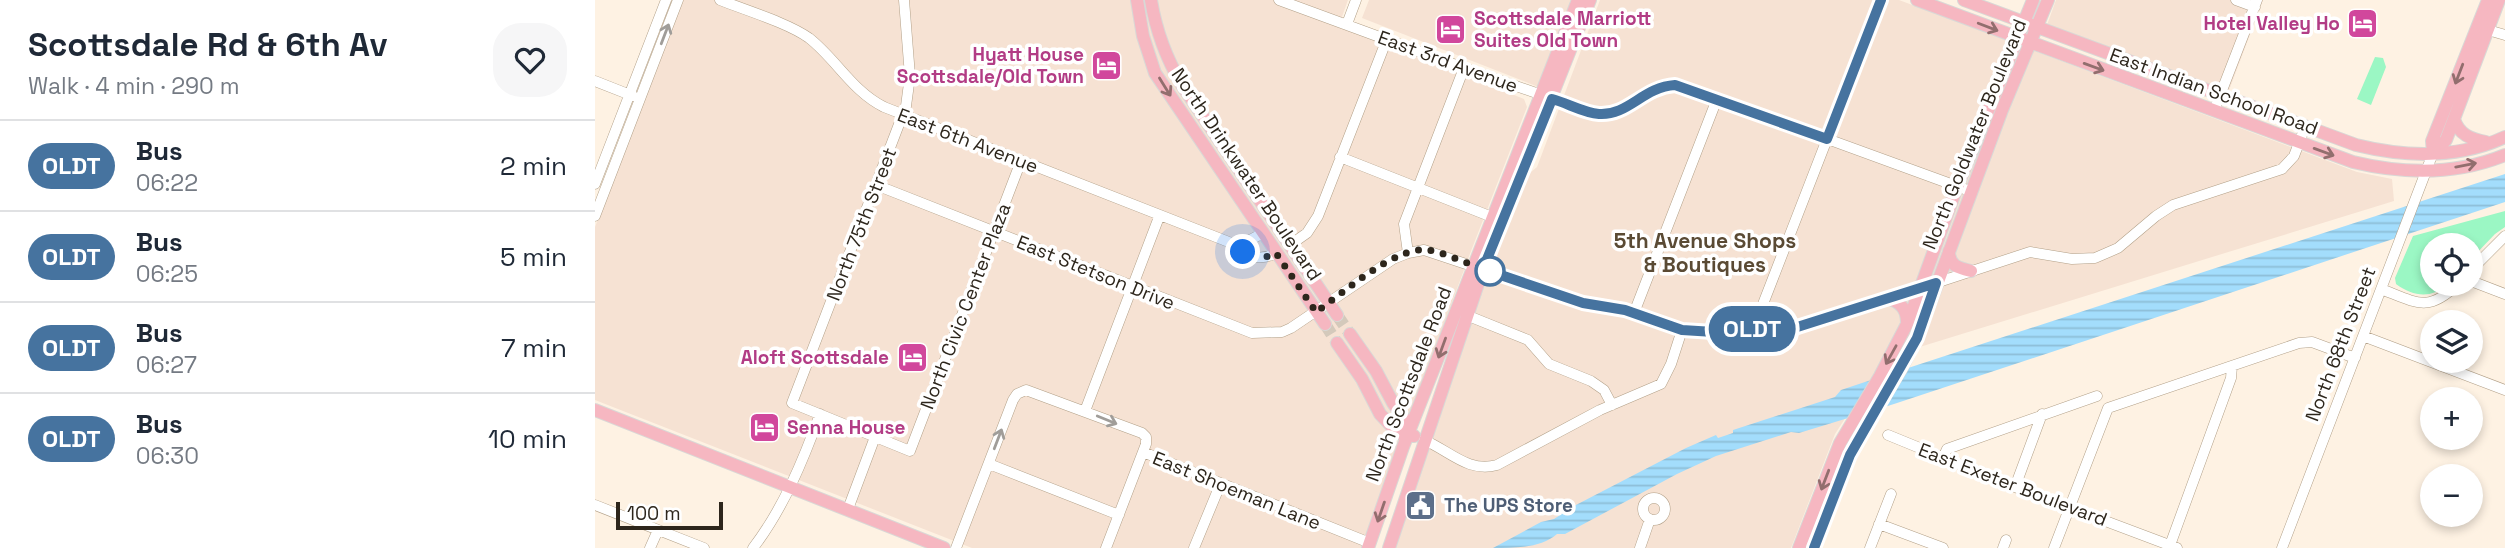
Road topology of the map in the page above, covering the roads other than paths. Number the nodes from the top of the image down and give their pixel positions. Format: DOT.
graph roads {
  1 [pos="666,0"];
  2 [pos="678,0"];
  3 [pos="720,0"];
  4 [pos="904,0"];
  5 [pos="1136,0"];
  6 [pos="1151,0"];
  7 [pos="1279,0"];
  8 [pos="1356,0"];
  9 [pos="1578,0"];
  10 [pos="1590,0"];
  11 [pos="1881,0"];
  12 [pos="1917,0"];
  13 [pos="1964,0"];
  14 [pos="2033,0"];
  15 [pos="2048,0"];
  16 [pos="2236,0"];
  17 [pos="2488,0"];
  18 [pos="2499,0"];
  19 [pos="2256,3"];
  20 [pos="2023,22"];
  21 [pos="1347,24"];
  22 [pos="2038,27"];
  23 [pos="2488,30"];
  24 [pos="2505,35"];
  25 [pos="2016,37"];
  26 [pos="1387,39"];
  27 [pos="2030,43"];
  28 [pos="1464,68"];
  29 [pos="595,81"];
  30 [pos="629,94"];
  31 [pos="2220,95"];
  32 [pos="1547,97"];
  33 [pos="640,98"];
  34 [pos="1717,99"];
  35 [pos="2214,111"];
  36 [pos="903,115"];
  37 [pos="2454,119"];
  38 [pos="2305,127"];
  39 [pos="2505,137"];
  40 [pos="1827,139"];
  41 [pos="2299,142"];
  42 [pos="2490,142"];
  43 [pos="2434,153"];
  44 [pos="2505,155"];
  45 [pos="1340,157"];
  46 [pos="1021,161"];
  47 [pos="2426,171"];
  48 [pos="595,184"];
  49 [pos="876,185"];
  50 [pos="1417,187"];
  51 [pos="1957,187"];
  52 [pos="1970,191"];
  53 [pos="595,216"];
  54 [pos="1159,216"];
  55 [pos="1492,217"];
  56 [pos="994,232"];
  57 [pos="1263,233"];
  58 [pos="2505,236"];
  59 [pos="1290,246"];
  60 [pos="1949,246"];
  61 [pos="1239,247"];
  62 [pos="1276,253"];
  63 [pos="1408,253"];
  64 [pos="2483,258"];
  65 [pos="1478,267"];
  66 [pos="1971,271"];
  67 [pos="1936,283"];
  68 [pos="1132,285"];
  69 [pos="2483,286"];
  70 [pos="1920,288"];
  71 [pos="2381,289"];
  72 [pos="2505,294"];
  73 [pos="2444,296"];
  74 [pos="1888,298"];
  75 [pos="1329,303"];
  76 [pos="1763,304"];
  77 [pos="1316,312"];
  78 [pos="1634,313"];
  79 [pos="1337,315"];
  80 [pos="1466,315"];
  81 [pos="1325,324"];
  82 [pos="1770,324"];
  83 [pos="1907,324"];
  84 [pos="1753,328"];
  85 [pos="1791,329"];
  86 [pos="1682,330"];
  87 [pos="1350,334"];
  88 [pos="2363,336"];
  89 [pos="1734,337"];
  90 [pos="1766,339"];
  91 [pos="1337,343"];
  92 [pos="2355,358"];
  93 [pos="2232,366"];
  94 [pos="2505,390"];
  95 [pos="2097,396"];
  96 [pos="1612,405"];
  97 [pos="595,410"];
  98 [pos="1085,411"];
  99 [pos="820,414"];
  100 [pos="2042,414"];
  101 [pos="1409,434"];
  102 [pos="1888,435"];
  103 [pos="876,437"];
  104 [pos="1424,440"];
  105 [pos="1143,452"];
  106 [pos="1943,458"];
  107 [pos="989,464"];
  108 [pos="1220,485"];
  109 [pos="789,486"];
  110 [pos="2015,487"];
  111 [pos="1891,494"];
  112 [pos="595,505"];
  113 [pos="2070,507"];
  114 [pos="848,509"];
  115 [pos="1119,515"];
  116 [pos="1650,519"];
  117 [pos="1879,524"];
  118 [pos="658,530"];
  119 [pos="1371,546"];
  120 [pos="2172,547"];
  121 [pos="650,548"];
  122 [pos="703,548"];
  123 [pos="753,548"];
  124 [pos="944,548"];
  125 [pos="956,548"];
  126 [pos="1106,548"];
  127 [pos="1194,548"];
  128 [pos="1389,548"];
  129 [pos="1640,548"];
  130 [pos="1799,548"];
  131 [pos="1814,548"];
  132 [pos="1870,548"];
  133 [pos="1943,548"];
  134 [pos="2054,548"];
  135 [pos="2282,548"];
  1 -- 30 [label="street"];
  33 -- 2 [label="street, one-way"];
  3 -- 36 [label="street, East 6th Avenue"];
  4 -- 36 [label="street, North 75th Street"];
  5 -- 57 [label="main road, North Drinkwater Boulevard, one-way"];
  6 -- 59 [label="main road, North Drinkwater Boulevard"];
  7 -- 21 [label="street, East 3rd Avenue"];
  8 -- 21 [label="street"];
  9 -- 32 [label="main road, North Scottsdale Road"];
  10 -- 32 [label="main road, North Scottsdale Road"];
  11 -- 40 [label="street"];
  12 -- 25 [label="main road, East Indian School Road, one-way"];
  13 -- 20 [label="main road, East Indian School Road"];
  14 -- 20 [label="main road, North Goldwater Boulevard"];
  15 -- 22 [label="main road, North Goldwater Boulevard"];
  16 -- 19 [label="street"];
  17 -- 43 [label="main road, North 68th Street, one-way"];
  18 -- 23 [label="main road, North 68th Street"];
  19 -- 31 [label="street"];
  20 -- 22 [label="main road, East Indian School Road"];
  20 -- 25 [label="main road, North Goldwater Boulevard"];
  21 -- 26 [label="street, East 3rd Avenue"];
  22 -- 27 [label="main road, North Goldwater Boulevard"];
  22 -- 31 [label="main road, East Indian School Road"];
  23 -- 24 [label="street"];
  23 -- 37 [label="main road, North 68th Street"];
  25 -- 27 [label="main road, East Indian School Road"];
  25 -- 51 [label="main road, North Goldwater Boulevard"];
  26 -- 28 [label="street, East 3rd Avenue"];
  26 -- 45 [label="street"];
  27 -- 35 [label="main road, East Indian School Road, one-way"];
  27 -- 52 [label="main road, North Goldwater Boulevard"];
  28 -- 32 [label="street, East 3rd Avenue"];
  28 -- 50 [label="street"];
  29 -- 30 [label="street"];
  30 -- 33 [label="street"];
  30 -- 48 [label="street"];
  31 -- 35 [label="street"];
  31 -- 38 [label="main road, East Indian School Road"];
  32 -- 34 [label="street, East 3rd Avenue"];
  32 -- 55 [label="main road, North Scottsdale Road"];
  32 -- 65 [label="main road, North Scottsdale Road"];
  33 -- 53 [label="street"];
  34 -- 40 [label="street, East 3rd Avenue"];
  34 -- 78 [label="street"];
  35 -- 41 [label="main road, East Indian School Road"];
  36 -- 46 [label="street, East 6th Avenue"];
  36 -- 49 [label="street, North 75th Street"];
  37 -- 42 [label="main road"];
  37 -- 43 [label="main road, North 68th Street"];
  38 -- 41 [label="street"];
  38 -- 43 [label="main road, East Indian School Road"];
  39 -- 42 [label="main road, East Indian School Road"];
  40 -- 51 [label="street, East 3rd Avenue"];
  40 -- 76 [label="street"];
  41 -- 47 [label="main road, East Indian School Road, one-way"];
  41 -- 66 [label="street"];
  42 -- 43 [label="main road, East Indian School Road"];
  43 -- 47 [label="street, North 68th Street"];
  47 -- 44 [label="main road, East Indian School Road, one-way"];
  45 -- 50 [label="street"];
  45 -- 59 [label="street"];
  46 -- 54 [label="street, East 6th Avenue"];
  46 -- 56 [label="street, North Civic Center Plaza"];
  47 -- 71 [label="street, North 68th Street"];
  49 -- 56 [label="street, East Stetson Drive"];
  49 -- 99 [label="street, North 75th Street"];
  50 -- 55 [label="street"];
  50 -- 63 [label="street"];
  51 -- 52 [label="street, East 3rd Avenue"];
  51 -- 70 [label="main road, North Goldwater Boulevard"];
  52 -- 60 [label="main road, North Goldwater Boulevard"];
  54 -- 61 [label="street, East 6th Avenue"];
  54 -- 68 [label="street"];
  55 -- 65 [label="main road, North Scottsdale Road"];
  56 -- 68 [label="street, East Stetson Drive"];
  56 -- 103 [label="street, North Civic Center Plaza"];
  57 -- 61 [label="street"];
  57 -- 62 [label="main road, North Drinkwater Boulevard"];
  58 -- 64 [label="street"];
  59 -- 75 [label="main road, North Drinkwater Boulevard"];
  60 -- 66 [label="main road"];
  60 -- 67 [label="main road, North Goldwater Boulevard"];
  61 -- 62 [label="street, East 6th Avenue"];
  62 -- 77 [label="main road, North Drinkwater Boulevard"];
  63 -- 65 [label="street"];
  63 -- 75 [label="street, East Stetson Drive"];
  65 -- 78 [label="street"];
  65 -- 80 [label="main road, North Scottsdale Road"];
  65 -- 101 [label="main road, North Scottsdale Road, one-way"];
  66 -- 67 [label="street"];
  67 -- 70 [label="street"];
  67 -- 131 [label="main road, North Goldwater Boulevard"];
  68 -- 77 [label="street, East Stetson Drive"];
  68 -- 98 [label="street"];
  69 -- 72 [label="street"];
  70 -- 74 [label="street"];
  70 -- 83 [label="main road, North Goldwater Boulevard"];
  71 -- 73 [label="street"];
  71 -- 88 [label="street, North 68th Street"];
  74 -- 83 [label="main road"];
  74 -- 85 [label="street"];
  75 -- 77 [label="street, East Stetson Drive"];
  75 -- 79 [label="main road, North Drinkwater Boulevard"];
  76 -- 82 [label="street"];
  76 -- 84 [label="street"];
  77 -- 81 [label="main road, North Drinkwater Boulevard"];
  78 -- 86 [label="street"];
  80 -- 96 [label="street"];
  80 -- 104 [label="main road, North Scottsdale Road"];
  82 -- 84 [label="street"];
  82 -- 85 [label="street"];
  82 -- 90 [label="street"];
  83 -- 130 [label="main road, North Goldwater Boulevard, one-way"];
  84 -- 89 [label="street"];
  84 -- 90 [label="street"];
  85 -- 90 [label="street"];
  86 -- 89 [label="street"];
  86 -- 96 [label="street"];
  87 -- 101 [label="main road"];
  88 -- 92 [label="street, North 68th Street"];
  88 -- 94 [label="street"];
  89 -- 90 [label="street"];
  91 -- 101 [label="main road"];
  92 -- 93 [label="street"];
  92 -- 135 [label="street, North 68th Street"];
  93 -- 113 [label="street"];
  93 -- 120 [label="street"];
  95 -- 100 [label="street"];
  96 -- 104 [label="street"];
  97 -- 109 [label="main road"];
  98 -- 105 [label="street, East Shoeman Lane, one-way"];
  107 -- 98 [label="street, East Shoeman Lane, one-way"];
  99 -- 103 [label="street"];
  99 -- 109 [label="street"];
  100 -- 106 [label="street"];
  100 -- 110 [label="street"];
  101 -- 104 [label="main road"];
  101 -- 119 [label="main road, North Scottsdale Road, one-way"];
  102 -- 106 [label="street, East Exeter Boulevard"];
  103 -- 114 [label="street"];
  104 -- 128 [label="main road, North Scottsdale Road"];
  105 -- 108 [label="street, East Shoeman Lane"];
  105 -- 115 [label="street"];
  106 -- 110 [label="street, East Exeter Boulevard"];
  107 -- 115 [label="street"];
  107 -- 125 [label="street"];
  108 -- 119 [label="street, East Shoeman Lane"];
  108 -- 127 [label="street"];
  109 -- 114 [label="main road"];
  109 -- 123 [label="street"];
  110 -- 113 [label="street, East Exeter Boulevard"];
  111 -- 117 [label="street"];
  112 -- 118 [label="street"];
  113 -- 120 [label="street, East Exeter Boulevard"];
  113 -- 134 [label="street"];
  114 -- 124 [label="main road"];
  115 -- 126 [label="street"];
  116 -- 129 [label="street"];
  117 -- 132 [label="street"];
  117 -- 133 [label="street"];
  118 -- 121 [label="street"];
  118 -- 122 [label="street"];
}
